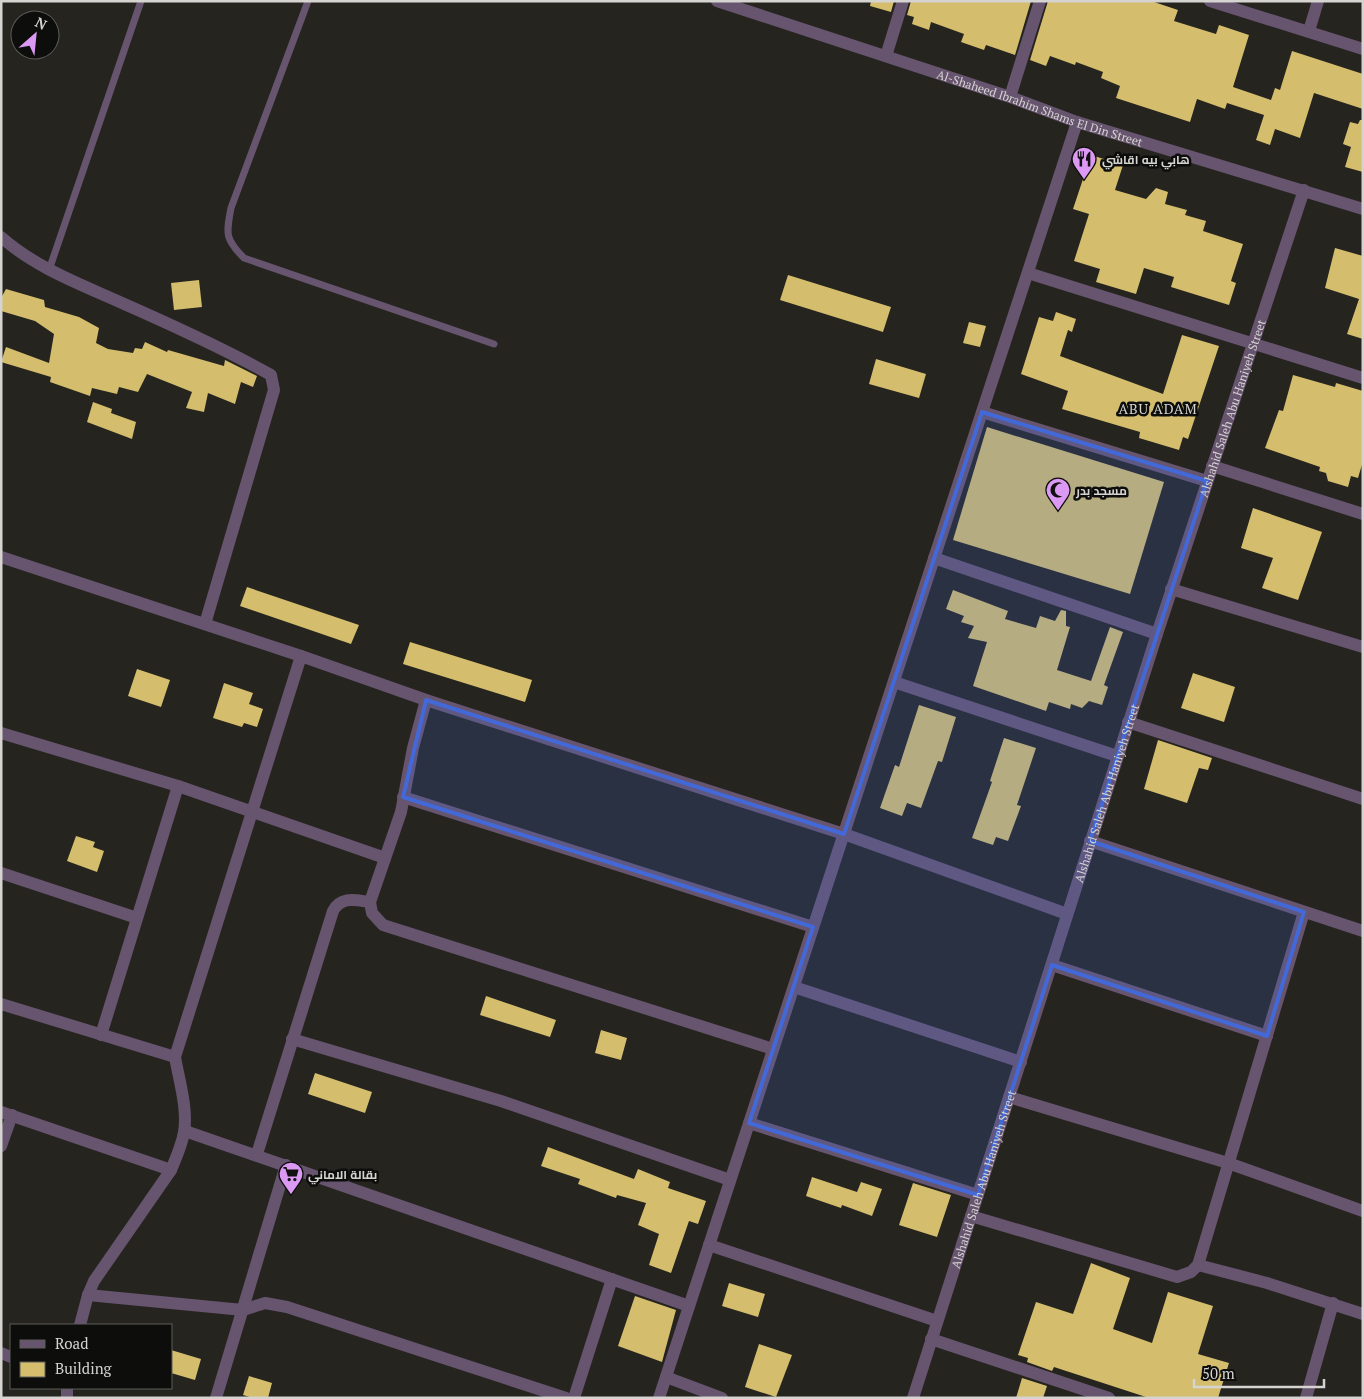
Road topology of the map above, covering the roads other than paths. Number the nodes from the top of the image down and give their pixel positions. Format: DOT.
graph roads {
  1 [pos="141,1"];
  2 [pos="308,1"];
  3 [pos="717,1"];
  4 [pos="903,1"];
  5 [pos="1040,1"];
  6 [pos="1210,1"];
  7 [pos="1318,1"];
  8 [pos="1309,31"];
  9 [pos="1363,49"];
  10 [pos="886,56"];
  11 [pos="1010,97"];
  12 [pos="1077,122"];
  13 [pos="1304,190"];
  14 [pos="1363,209"];
  15 [pos="1,238"];
  16 [pos="49,270"];
  17 [pos="1028,273"];
  18 [pos="1254,343"];
  19 [pos="494,344"];
  20 [pos="1363,378"];
  21 [pos="982,412"];
  22 [pos="1212,466"];
  23 [pos="1207,481"];
  24 [pos="1363,514"];
  25 [pos="1,557"];
  26 [pos="934,558"];
  27 [pos="1171,589"];
  28 [pos="205,624"];
  29 [pos="1157,634"];
  30 [pos="1363,647"];
  31 [pos="301,656"];
  32 [pos="894,682"];
  33 [pos="426,700"];
  34 [pos="1128,722"];
  35 [pos="1,733"];
  36 [pos="1117,756"];
  37 [pos="178,786"];
  38 [pos="403,797"];
  39 [pos="1363,799"];
  40 [pos="253,811"];
  41 [pos="844,834"];
  42 [pos="1090,840"];
  43 [pos="385,858"];
  44 [pos="1,873"];
  45 [pos="370,902"];
  46 [pos="1304,912"];
  47 [pos="1068,914"];
  48 [pos="137,918"];
  49 [pos="813,927"];
  50 [pos="1363,931"];
  51 [pos="1052,965"];
  52 [pos="794,987"];
  53 [pos="1,1004"];
  54 [pos="101,1035"];
  55 [pos="1267,1036"];
  56 [pos="292,1038"];
  57 [pos="773,1049"];
  58 [pos="175,1057"];
  59 [pos="1021,1062"];
  60 [pos="1009,1097"];
  61 [pos="6,1114"];
  62 [pos="749,1123"];
  63 [pos="184,1131"];
  64 [pos="1,1146"];
  65 [pos="257,1154"];
  66 [pos="1228,1163"];
  67 [pos="286,1165"];
  68 [pos="171,1170"];
  69 [pos="730,1180"];
  70 [pos="978,1194"];
  71 [pos="1363,1211"];
  72 [pos="971,1216"];
  73 [pos="709,1245"];
  74 [pos="1198,1265"];
  75 [pos="612,1279"];
  76 [pos="88,1295"];
  77 [pos="1333,1303"];
  78 [pos="689,1306"];
  79 [pos="243,1310"];
  80 [pos="1363,1314"];
  81 [pos="937,1321"];
  82 [pos="80,1324"];
  83 [pos="931,1339"];
  84 [pos="666,1377"];
  85 [pos="216,1398"];
  86 [pos="566,1398"];
  87 [pos="574,1398"];
  88 [pos="659,1398"];
  89 [pos="722,1398"];
  90 [pos="913,1398"];
  91 [pos="1109,1398"];
  92 [pos="1306,1398"];
  1 -- 16 [label="lane"];
  2 -- 19 [label="lane"];
  3 -- 10 [label="street, Al-Shaheed Ibrahim Shams El Din Street"];
  4 -- 10 [label="street"];
  5 -- 11 [label="street"];
  6 -- 8 [label="street"];
  7 -- 8 [label="street"];
  8 -- 9 [label="street"];
  10 -- 11 [label="street, Al-Shaheed Ibrahim Shams El Din Street"];
  11 -- 12 [label="street, Al-Shaheed Ibrahim Shams El Din Street"];
  12 -- 13 [label="street, Al-Shaheed Ibrahim Shams El Din Street"];
  12 -- 17 [label="street"];
  13 -- 14 [label="street, Al-Shaheed Ibrahim Shams El Din Street"];
  13 -- 18 [label="street, Alshahid Saleh Abu Haniyeh Street"];
  15 -- 16 [label="street"];
  16 -- 28 [label="street"];
  17 -- 18 [label="street"];
  17 -- 21 [label="street"];
  18 -- 20 [label="street"];
  18 -- 22 [label="street, Alshahid Saleh Abu Haniyeh Street"];
  21 -- 23 [label="street"];
  21 -- 26 [label="street"];
  22 -- 23 [label="street, Alshahid Saleh Abu Haniyeh Street"];
  22 -- 24 [label="street"];
  23 -- 27 [label="street, Alshahid Saleh Abu Haniyeh Street"];
  25 -- 28 [label="street"];
  26 -- 29 [label="street"];
  26 -- 32 [label="street"];
  27 -- 29 [label="street, Alshahid Saleh Abu Haniyeh Street"];
  27 -- 30 [label="street"];
  28 -- 31 [label="street"];
  29 -- 34 [label="street, Alshahid Saleh Abu Haniyeh Street"];
  31 -- 33 [label="street"];
  31 -- 40 [label="street"];
  32 -- 36 [label="street"];
  32 -- 41 [label="street"];
  33 -- 38 [label="street"];
  33 -- 41 [label="street"];
  34 -- 36 [label="street, Alshahid Saleh Abu Haniyeh Street"];
  34 -- 39 [label="street"];
  35 -- 37 [label="street"];
  36 -- 42 [label="street, Alshahid Saleh Abu Haniyeh Street"];
  37 -- 40 [label="street"];
  37 -- 48 [label="street"];
  38 -- 43 [label="street"];
  38 -- 49 [label="street"];
  40 -- 43 [label="street"];
  40 -- 58 [label="street"];
  41 -- 47 [label="street"];
  41 -- 49 [label="street"];
  42 -- 46 [label="street"];
  42 -- 47 [label="street, Alshahid Saleh Abu Haniyeh Street"];
  43 -- 45 [label="street"];
  44 -- 48 [label="street"];
  45 -- 56 [label="street"];
  45 -- 57 [label="street"];
  46 -- 50 [label="street"];
  46 -- 55 [label="street"];
  47 -- 51 [label="street, Alshahid Saleh Abu Haniyeh Street"];
  48 -- 54 [label="street"];
  49 -- 52 [label="street"];
  51 -- 55 [label="street"];
  51 -- 59 [label="street, Alshahid Saleh Abu Haniyeh Street"];
  52 -- 57 [label="street"];
  52 -- 59 [label="street"];
  53 -- 54 [label="street"];
  54 -- 58 [label="street"];
  55 -- 66 [label="street"];
  56 -- 65 [label="street"];
  56 -- 69 [label="street"];
  57 -- 62 [label="street"];
  58 -- 63 [label="street"];
  59 -- 60 [label="street, Alshahid Saleh Abu Haniyeh Street"];
  60 -- 66 [label="street"];
  60 -- 70 [label="street, Alshahid Saleh Abu Haniyeh Street"];
  61 -- 64 [label="street"];
  61 -- 68 [label="street"];
  62 -- 69 [label="street"];
  62 -- 70 [label="street"];
  63 -- 65 [label="street"];
  63 -- 68 [label="street"];
  65 -- 67 [label="street"];
  66 -- 71 [label="street"];
  66 -- 74 [label="street"];
  67 -- 75 [label="street"];
  67 -- 79 [label="street"];
  68 -- 76 [label="street"];
  69 -- 73 [label="street"];
  70 -- 72 [label="street, Alshahid Saleh Abu Haniyeh Street"];
  72 -- 74 [label="street"];
  72 -- 81 [label="street, Alshahid Saleh Abu Haniyeh Street"];
  73 -- 78 [label="street"];
  73 -- 81 [label="street"];
  74 -- 77 [label="street"];
  75 -- 78 [label="street"];
  75 -- 87 [label="street"];
  76 -- 79 [label="street"];
  76 -- 82 [label="street"];
  77 -- 80 [label="street"];
  77 -- 92 [label="street"];
  78 -- 84 [label="street"];
  79 -- 85 [label="street"];
  79 -- 86 [label="street"];
  81 -- 83 [label="street, Alshahid Saleh Abu Haniyeh Street"];
  83 -- 90 [label="street, Alshahid Saleh Abu Haniyeh Street"];
  83 -- 91 [label="street"];
  84 -- 88 [label="street"];
  84 -- 89 [label="street"];
}
